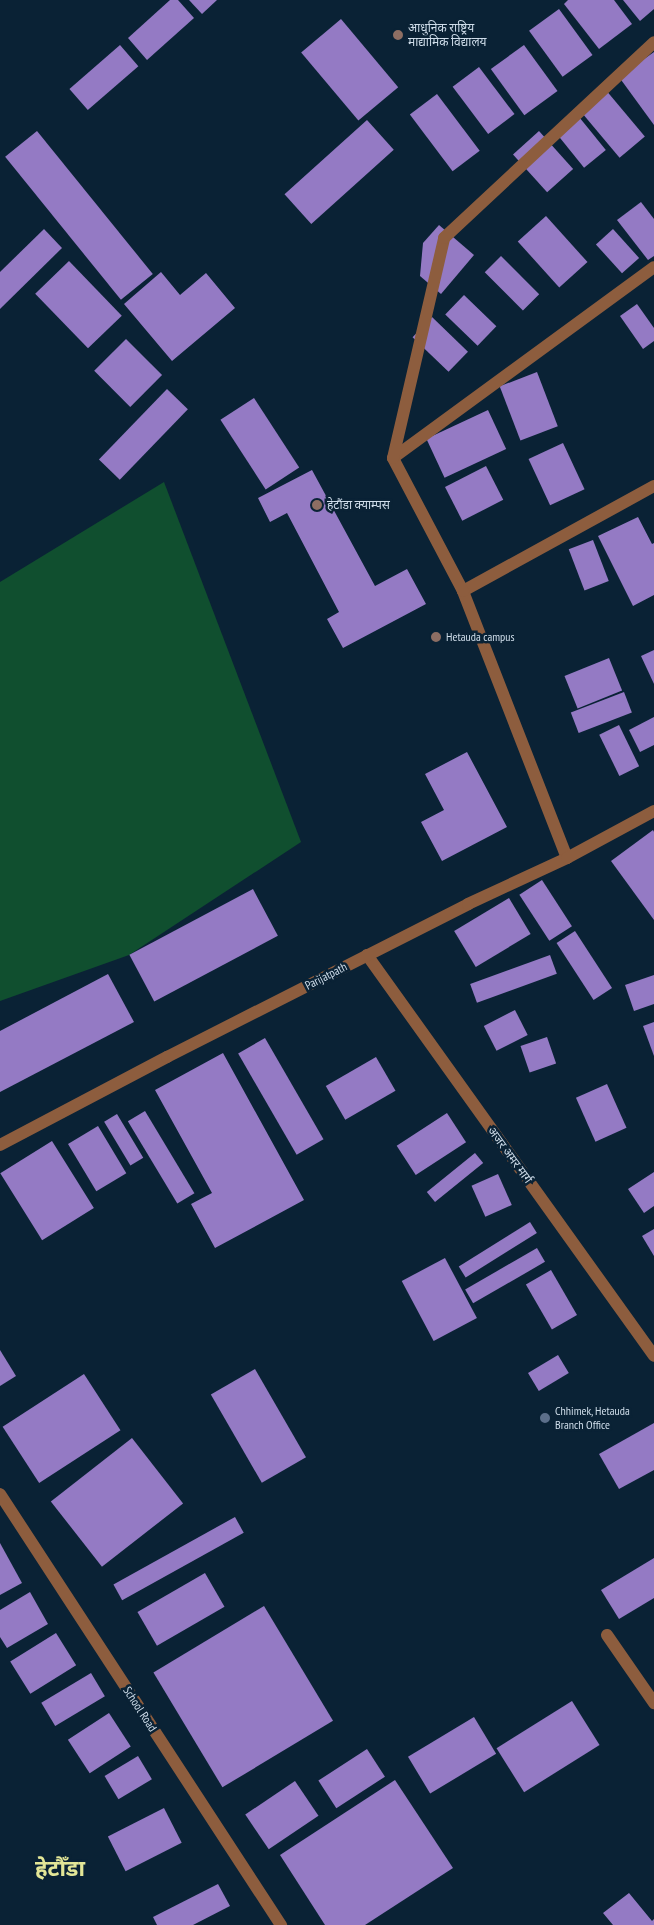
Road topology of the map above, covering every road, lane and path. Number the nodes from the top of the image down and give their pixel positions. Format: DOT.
graph roads {
  1 [pos="654,42"];
  2 [pos="654,267"];
  3 [pos="393,458"];
  4 [pos="654,486"];
  5 [pos="463,591"];
  6 [pos="654,811"];
  7 [pos="567,858"];
  8 [pos="367,955"];
  9 [pos="0,1145"];
  10 [pos="654,1356"];
  11 [pos="0,1494"];
  12 [pos="607,1635"];
  13 [pos="654,1703"];
  14 [pos="281,1925"];
  1 -- 3 [label="street"];
  2 -- 3 [label="street"];
  3 -- 5 [label="street"];
  4 -- 5 [label="street"];
  5 -- 7 [label="street"];
  6 -- 7 [label="street, Parijatpath"];
  7 -- 8 [label="street, Parijatpath"];
  8 -- 9 [label="street, Parijatpath"];
  8 -- 10 [label="street, अजर अमर मार्ग"];
  11 -- 14 [label="street, School Road"];
  12 -- 13 [label="street"];
}
